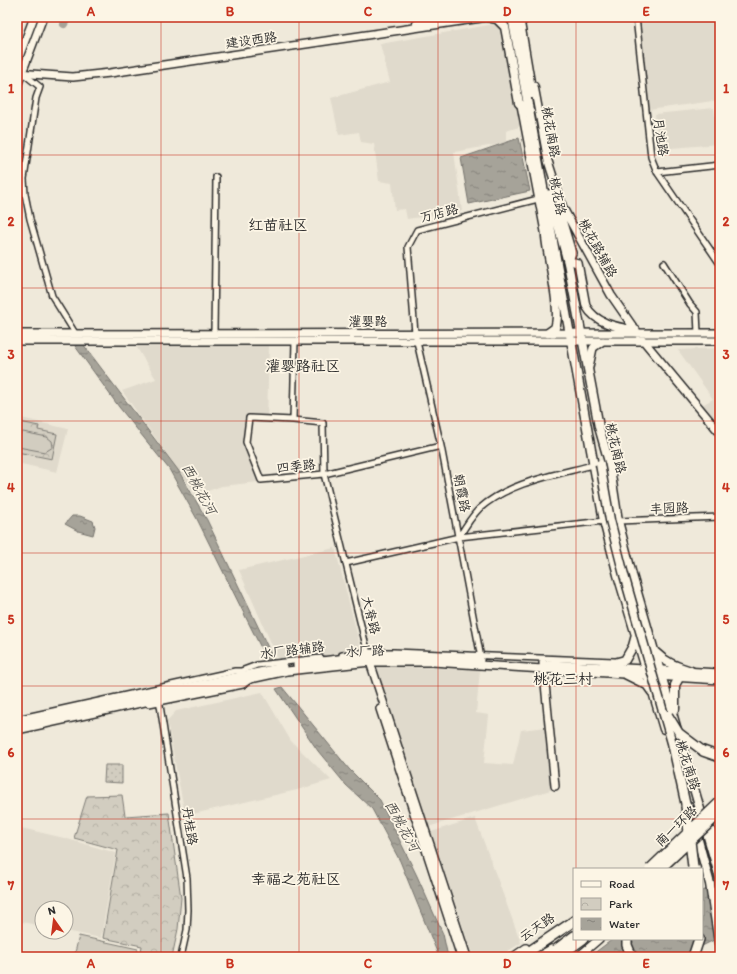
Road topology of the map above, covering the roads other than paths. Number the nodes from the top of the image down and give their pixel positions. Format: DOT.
graph roads {
  1 [pos="34,17"];
  2 [pos="43,17"];
  3 [pos="439,17"];
  4 [pos="466,17"];
  5 [pos="488,17"];
  6 [pos="512,17"];
  7 [pos="530,17"];
  8 [pos="636,17"];
  9 [pos="521,18"];
  10 [pos="417,24"];
  11 [pos="17,62"];
  12 [pos="20,71"];
  13 [pos="17,86"];
  14 [pos="521,105"];
  15 [pos="532,112"];
  16 [pos="720,165"];
  17 [pos="657,172"];
  18 [pos="216,177"];
  19 [pos="542,198"];
  20 [pos="576,231"];
  21 [pos="566,234"];
  22 [pos="546,237"];
  23 [pos="556,250"];
  24 [pos="571,263"];
  25 [pos="664,263"];
  26 [pos="720,264"];
  27 [pos="637,332"];
  28 [pos="75,333"];
  29 [pos="214,333"];
  30 [pos="415,333"];
  31 [pos="548,333"];
  32 [pos="698,333"];
  33 [pos="720,333"];
  34 [pos="17,334"];
  35 [pos="572,337"];
  36 [pos="582,337"];
  37 [pos="605,340"];
  38 [pos="644,340"];
  39 [pos="17,341"];
  40 [pos="295,341"];
  41 [pos="417,341"];
  42 [pos="720,342"];
  43 [pos="589,375"];
  44 [pos="293,420"];
  45 [pos="599,427"];
  46 [pos="720,433"];
  47 [pos="441,446"];
  48 [pos="598,464"];
  49 [pos="324,474"];
  50 [pos="720,517"];
  51 [pos="618,521"];
  52 [pos="604,522"];
  53 [pos="459,537"];
  54 [pos="346,563"];
  55 [pos="636,634"];
  56 [pos="653,649"];
  57 [pos="367,658"];
  58 [pos="481,660"];
  59 [pos="623,661"];
  60 [pos="603,666"];
  61 [pos="543,667"];
  62 [pos="691,671"];
  63 [pos="647,672"];
  64 [pos="660,673"];
  65 [pos="720,673"];
  66 [pos="625,674"];
  67 [pos="679,678"];
  68 [pos="720,680"];
  69 [pos="654,694"];
  70 [pos="160,701"];
  71 [pos="17,719"];
  72 [pos="17,723"];
  73 [pos="675,724"];
  74 [pos="17,730"];
  75 [pos="703,751"];
  76 [pos="720,757"];
  77 [pos="555,786"];
  78 [pos="720,802"];
  79 [pos="686,806"];
  80 [pos="701,811"];
  81 [pos="718,816"];
  82 [pos="705,825"];
  83 [pos="696,832"];
  84 [pos="720,848"];
  85 [pos="681,850"];
  86 [pos="647,868"];
  87 [pos="651,868"];
  88 [pos="657,868"];
  89 [pos="661,868"];
  90 [pos="667,868"];
  91 [pos="694,868"];
  92 [pos="720,878"];
  93 [pos="573,920"];
  94 [pos="573,935"];
  95 [pos="573,935"];
  96 [pos="583,940"];
  97 [pos="598,940"];
  98 [pos="627,940"];
  99 [pos="700,940"];
  100 [pos="720,948"];
  101 [pos="181,957"];
  102 [pos="461,957"];
  103 [pos="467,957"];
  104 [pos="513,957"];
  105 [pos="521,957"];
  106 [pos="537,957"];
  107 [pos="546,957"];
  108 [pos="558,957"];
  109 [pos="578,957"];
  110 [pos="632,957"];
  111 [pos="693,957"];
  1 -- 11 [label="main road"];
  2 -- 12 [label="main road"];
  3 -- 10 [label="main road"];
  4 -- 10 [label="main road, 建设西路"];
  5 -- 12 [label="main road, 建设西路"];
  5 -- 14 [label="main road"];
  6 -- 15 [label="main road, 桃花路"];
  7 -- 9 [label="main road"];
  8 -- 17 [label="street, 月池路"];
  9 -- 15 [label="main road, 桃花南路"];
  9 -- 20 [label="main road, 桃花路辅路"];
  10 -- 12 [label="main road, 建设西路"];
  12 -- 13 [label="main road"];
  12 -- 28 [label="street"];
  14 -- 15 [label="main road"];
  14 -- 19 [label="main road"];
  15 -- 19 [label="main road, 桃花路"];
  15 -- 21 [label="main road"];
  15 -- 24 [label="main road, 桃花南路"];
  16 -- 17 [label="street"];
  17 -- 26 [label="street, 月池路"];
  18 -- 29 [label="street"];
  19 -- 22 [label="main road"];
  19 -- 23 [label="main road, 桃花路"];
  19 -- 30 [label="street, 万店路"];
  20 -- 21 [label="street"];
  20 -- 27 [label="main road, 桃花路辅路"];
  21 -- 24 [label="main road"];
  22 -- 23 [label="main road"];
  22 -- 31 [label="main road"];
  23 -- 35 [label="main road, 桃花路"];
  24 -- 27 [label="main road"];
  24 -- 36 [label="main road, 桃花南路"];
  25 -- 32 [label="street"];
  27 -- 32 [label="main road, 灌婴路"];
  27 -- 36 [label="main road, 灌婴路"];
  27 -- 38 [label="main road, 桃花路辅路"];
  28 -- 29 [label="main road, 灌婴路"];
  28 -- 34 [label="main road, 灌婴路"];
  29 -- 30 [label="main road, 灌婴路"];
  30 -- 31 [label="main road, 灌婴路"];
  30 -- 41 [label="street, 朝霞路"];
  31 -- 35 [label="main road, 灌婴路"];
  32 -- 33 [label="main road, 灌婴路"];
  35 -- 36 [label="main road, 灌婴路"];
  35 -- 41 [label="main road, 灌婴路"];
  35 -- 48 [label="main road, 桃花南路"];
  36 -- 37 [label="main road, 灌婴路"];
  36 -- 43 [label="main road, 桃花南路"];
  37 -- 38 [label="main road, 灌婴路"];
  37 -- 43 [label="main road"];
  38 -- 42 [label="main road, 灌婴路"];
  38 -- 46 [label="main road, 桃花路辅路"];
  39 -- 40 [label="main road, 灌婴路"];
  40 -- 41 [label="main road, 灌婴路"];
  40 -- 44 [label="street"];
  41 -- 47 [label="street, 朝霞路"];
  43 -- 45 [label="main road, 桃花南路"];
  44 -- 49 [label="street, 大脊路"];
  44 -- 49 [label="street, 四季路"];
  45 -- 48 [label="main road"];
  45 -- 51 [label="main road, 桃花南路"];
  47 -- 49 [label="street, 四季路"];
  47 -- 53 [label="street, 朝霞路"];
  48 -- 52 [label="main road, 桃花南路"];
  48 -- 53 [label="street"];
  48 -- 75 [label="main road, bridge"];
  48 -- 79 [label="main road, bridge"];
  49 -- 54 [label="street, 大脊路"];
  50 -- 51 [label="street, 丰园路"];
  51 -- 56 [label="main road, 桃花南路"];
  52 -- 53 [label="street"];
  52 -- 55 [label="main road, 桃花南路"];
  53 -- 54 [label="street"];
  53 -- 58 [label="street, 朝霞路"];
  54 -- 57 [label="street, 大脊路"];
  55 -- 59 [label="main road"];
  55 -- 63 [label="main road, 桃花南路"];
  56 -- 62 [label="main road"];
  56 -- 64 [label="main road, 桃花南路"];
  57 -- 58 [label="main road, 水厂路"];
  57 -- 61 [label="street, 水厂路辅路"];
  57 -- 70 [label="main road, 水厂路"];
  57 -- 71 [label="street, 水厂路辅路"];
  57 -- 72 [label="main road, 水厂路"];
  57 -- 102 [label="main road, 大脊路"];
  57 -- 103 [label="main road, 大脊路"];
  58 -- 59 [label="street"];
  58 -- 61 [label="main road, 水厂路"];
  59 -- 60 [label="main road"];
  60 -- 61 [label="main road, 水厂路"];
  60 -- 63 [label="main road, 水厂路"];
  61 -- 66 [label="main road, 水厂路"];
  61 -- 77 [label="main road"];
  62 -- 64 [label="main road, 水厂路"];
  62 -- 65 [label="main road, 水厂路"];
  63 -- 64 [label="main road, 水厂路"];
  63 -- 66 [label="main road, 水厂路"];
  63 -- 69 [label="main road, 桃花南路"];
  64 -- 67 [label="main road, 水厂路"];
  64 -- 73 [label="main road, 桃花南路"];
  66 -- 69 [label="main road"];
  67 -- 68 [label="main road, 水厂路"];
  67 -- 73 [label="main road"];
  69 -- 83 [label="main road, 桃花南路"];
  70 -- 74 [label="main road, 水厂路"];
  70 -- 101 [label="street, 丹桂路"];
  73 -- 80 [label="main road, 桃花南路"];
  75 -- 76 [label="highway"];
  78 -- 87 [label="highway, 南一环路, bridge"];
  79 -- 91 [label="highway, bridge"];
  80 -- 82 [label="main road, 桃花南路"];
  80 -- 84 [label="main road"];
  81 -- 85 [label="highway, 南一环路, bridge"];
  82 -- 83 [label="main road"];
  82 -- 92 [label="main road, 桃花南路"];
  83 -- 86 [label="main road"];
  83 -- 88 [label="main road"];
  83 -- 100 [label="main road, 桃花南路"];
  85 -- 89 [label="highway, 南一环路, bridge"];
  85 -- 90 [label="highway, bridge"];
  93 -- 104 [label="main road, 云天路"];
  93 -- 105 [label="highway"];
  94 -- 106 [label="main road, 云天路"];
  95 -- 107 [label="highway"];
  96 -- 108 [label="highway"];
  97 -- 109 [label="main road"];
  98 -- 110 [label="highway"];
  99 -- 111 [label="highway"];
}
